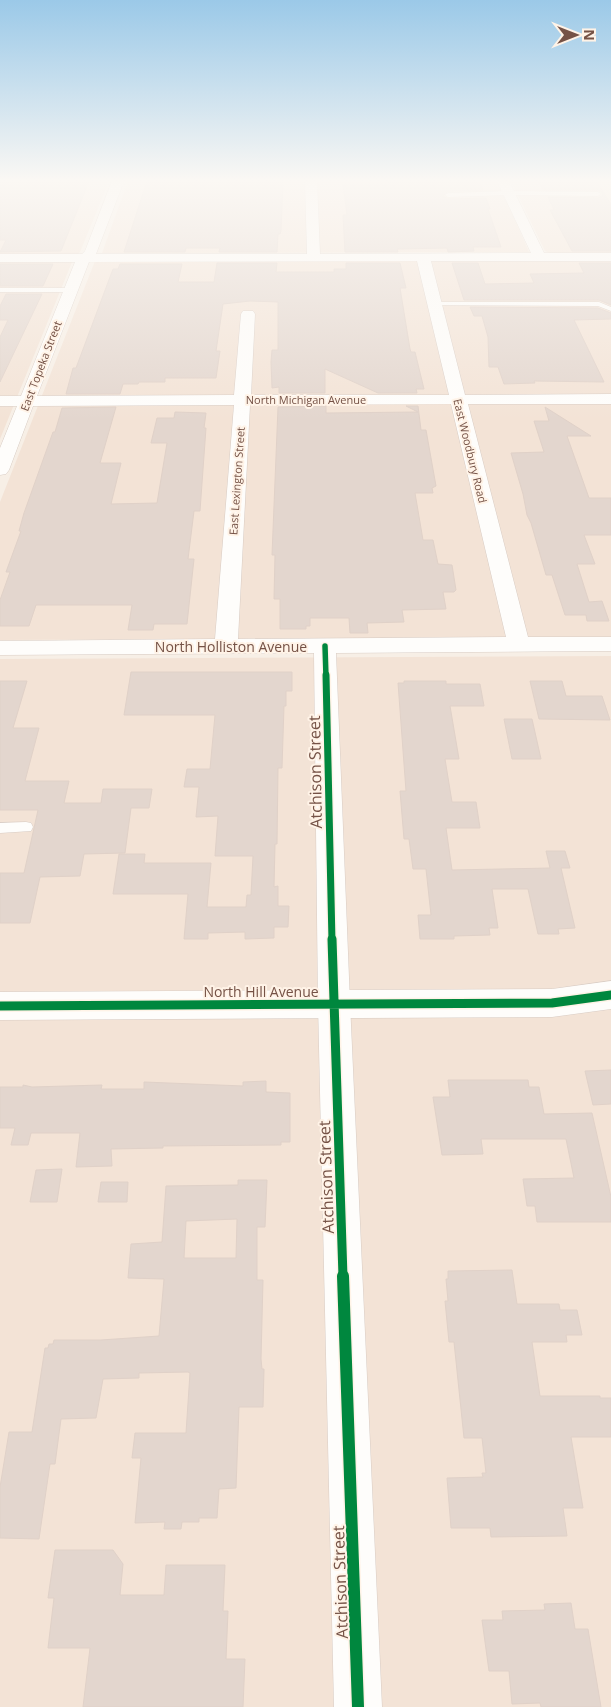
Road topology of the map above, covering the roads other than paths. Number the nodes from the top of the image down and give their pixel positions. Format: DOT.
graph roads {
  1 [pos="82,261"];
  2 [pos="424,261"];
  3 [pos="0,290"];
  4 [pos="71,290"];
  5 [pos="434,304"];
  6 [pos="609,309"];
  7 [pos="248,314"];
  8 [pos="457,399"];
  9 [pos="611,399"];
  10 [pos="243,400"];
  11 [pos="0,401"];
  12 [pos="28,401"];
  13 [pos="0,470"];
  14 [pos="611,644"];
  15 [pos="519,645"];
  16 [pos="325,646"];
  17 [pos="226,647"];
  18 [pos="0,648"];
  19 [pos="26,827"];
  20 [pos="0,828"];
  21 [pos="611,995"];
  22 [pos="334,1003"];
  23 [pos="0,1006"];
  24 [pos="358,1707"];
  1 -- 4 [label="street, East Topeka Street"];
  2 -- 5 [label="street, East Woodbury Road"];
  3 -- 4 [label="lane"];
  4 -- 12 [label="street, East Topeka Street"];
  5 -- 6 [label="lane"];
  5 -- 8 [label="street, East Woodbury Road"];
  7 -- 10 [label="street, East Lexington Street"];
  8 -- 9 [label="street, North Michigan Avenue"];
  8 -- 10 [label="street, North Michigan Avenue"];
  8 -- 15 [label="street, East Woodbury Road"];
  10 -- 12 [label="street, North Michigan Avenue"];
  10 -- 17 [label="street, East Lexington Street"];
  11 -- 12 [label="street, North Michigan Avenue"];
  12 -- 13 [label="street, East Topeka Street"];
  14 -- 15 [label="street, North Holliston Avenue"];
  15 -- 16 [label="street, North Holliston Avenue"];
  16 -- 17 [label="street, North Holliston Avenue"];
  16 -- 22 [label="street, Atchison Street"];
  17 -- 18 [label="street, North Holliston Avenue"];
  19 -- 20 [label="lane"];
  21 -- 22 [label="street, North Hill Avenue"];
  22 -- 23 [label="street, North Hill Avenue"];
  22 -- 24 [label="street, Atchison Street"];
}
